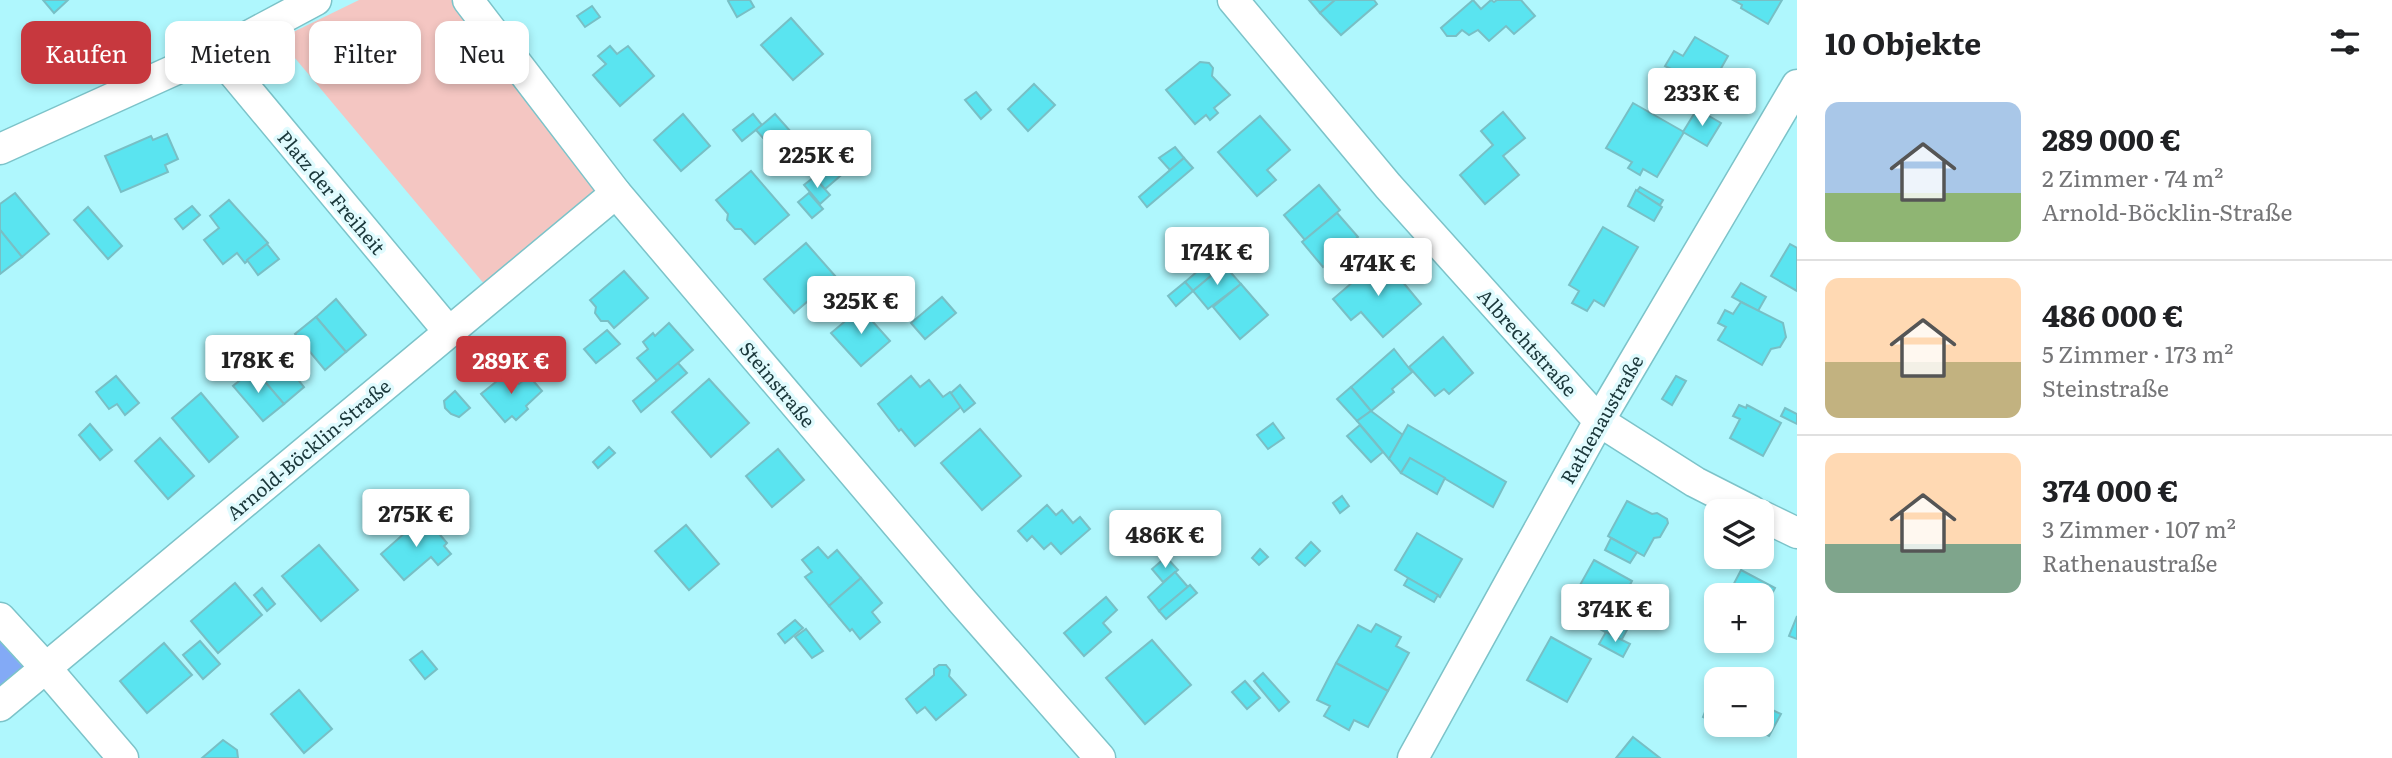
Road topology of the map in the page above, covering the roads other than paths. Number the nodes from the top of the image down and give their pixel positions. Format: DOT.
graph roads {
  1 [pos="269,0"];
  2 [pos="468,0"];
  3 [pos="1233,0"];
  4 [pos="312,1"];
  5 [pos="255,21"];
  6 [pos="276,21"];
  7 [pos="165,74"];
  8 [pos="242,84"];
  9 [pos="1797,85"];
  10 [pos="0,149"];
  11 [pos="616,192"];
  12 [pos="449,332"];
  13 [pos="1599,421"];
  14 [pos="1728,499"];
  15 [pos="1774,522"];
  16 [pos="1797,533"];
  17 [pos="0,618"];
  18 [pos="46,667"];
  19 [pos="0,706"];
  20 [pos="122,758"];
  21 [pos="1100,758"];
  22 [pos="1413,758"];
  1 -- 5 [label="street"];
  2 -- 11 [label="street, Steinstraße"];
  3 -- 13 [label="street, Albrechtstraße"];
  4 -- 6 [label="street"];
  7 -- 10 [label="street"];
  8 -- 12 [label="street, Platz der Freiheit"];
  9 -- 13 [label="street, Rathenaustraße"];
  11 -- 12 [label="street, Arnold-Böcklin-Straße"];
  11 -- 21 [label="street, Steinstraße"];
  12 -- 18 [label="street, Arnold-Böcklin-Straße"];
  13 -- 14 [label="street, Albrechtstraße"];
  13 -- 22 [label="street, Rathenaustraße"];
  15 -- 16 [label="street"];
  17 -- 18 [label="street"];
  18 -- 19 [label="street, Arnold-Böcklin-Straße"];
  18 -- 20 [label="street"];
}
